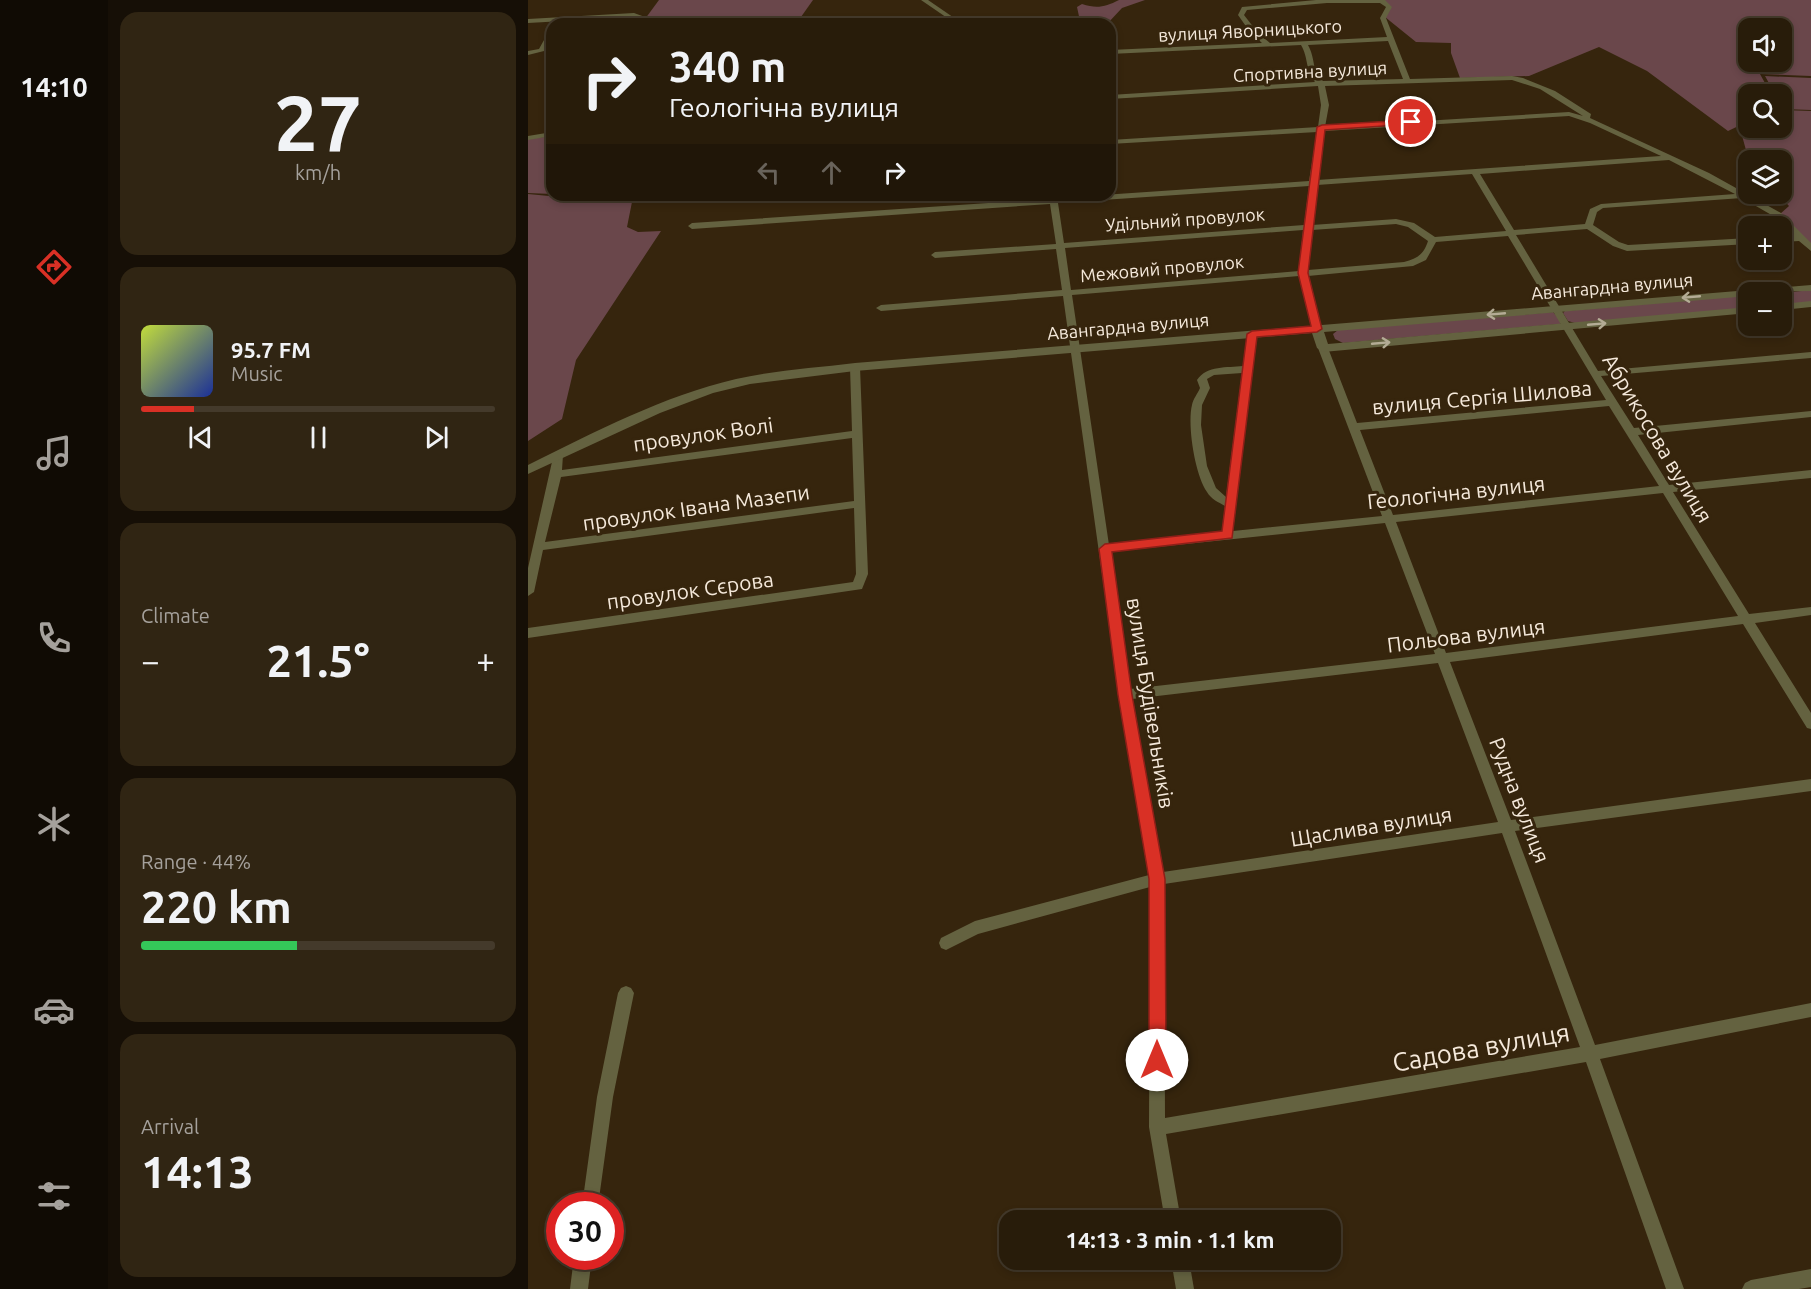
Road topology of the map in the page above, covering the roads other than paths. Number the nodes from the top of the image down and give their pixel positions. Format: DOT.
graph roads {
  1 [pos="924,0"];
  2 [pos="601,18"];
  3 [pos="641,18"];
  4 [pos="951,18"];
  5 [pos="528,21"];
  6 [pos="546,22"];
  7 [pos="1392,39"];
  8 [pos="546,42"];
  9 [pos="1303,43"];
  10 [pos="1267,44"];
  11 [pos="1116,52"];
  12 [pos="528,53"];
  13 [pos="1407,81"];
  14 [pos="1321,84"];
  15 [pos="1116,97"];
  16 [pos="1593,121"];
  17 [pos="1322,127"];
  18 [pos="546,136"];
  19 [pos="528,138"];
  20 [pos="1116,142"];
  21 [pos="1670,158"];
  22 [pos="1474,171"];
  23 [pos="1313,182"];
  24 [pos="1738,193"];
  25 [pos="1116,194"];
  26 [pos="1738,196"];
  27 [pos="1014,201"];
  28 [pos="1053,201"];
  29 [pos="1758,204"];
  30 [pos="692,226"];
  31 [pos="1589,226"];
  32 [pos="1308,227"];
  33 [pos="1513,234"];
  34 [pos="1792,238"];
  35 [pos="1801,238"];
  36 [pos="1433,240"];
  37 [pos="1738,242"];
  38 [pos="1059,245"];
  39 [pos="1811,248"];
  40 [pos="935,255"];
  41 [pos="1303,273"];
  42 [pos="1811,288"];
  43 [pos="1792,290"];
  44 [pos="1067,293"];
  45 [pos="1738,294"];
  46 [pos="1811,304"];
  47 [pos="1792,306"];
  48 [pos="881,308"];
  49 [pos="1557,308"];
  50 [pos="1738,311"];
  51 [pos="1567,327"];
  52 [pos="1317,329"];
  53 [pos="1252,334"];
  54 [pos="1075,348"];
  55 [pos="1323,348"];
  56 [pos="1811,355"];
  57 [pos="855,367"];
  58 [pos="1249,369"];
  59 [pos="1595,374"];
  60 [pos="1613,402"];
  61 [pos="1811,414"];
  62 [pos="1354,427"];
  63 [pos="1631,432"];
  64 [pos="856,434"];
  65 [pos="558,454"];
  66 [pos="528,470"];
  67 [pos="556,474"];
  68 [pos="1811,474"];
  69 [pos="1666,489"];
  70 [pos="859,504"];
  71 [pos="1230,504"];
  72 [pos="1388,520"];
  73 [pos="1227,535"];
  74 [pos="538,547"];
  75 [pos="1105,549"];
  76 [pos="528,592"];
  77 [pos="1811,611"];
  78 [pos="1746,618"];
  79 [pos="528,633"];
  80 [pos="1442,658"];
  81 [pos="1125,695"];
  82 [pos="1811,724"];
  83 [pos="1811,785"];
  84 [pos="1508,826"];
  85 [pos="1157,879"];
  86 [pos="946,943"];
  87 [pos="626,993"];
  88 [pos="1811,1010"];
  89 [pos="1592,1053"];
  90 [pos="1157,1127"];
  91 [pos="592,1192"];
  92 [pos="1171,1210"];
  93 [pos="582,1270"];
  94 [pos="1182,1270"];
  95 [pos="1811,1278"];
  96 [pos="579,1289"];
  97 [pos="1185,1289"];
  98 [pos="1675,1289"];
  99 [pos="1751,1289"];
  1 -- 4 [label="street"];
  2 -- 3 [label="street"];
  5 -- 6 [label="street"];
  7 -- 9 [label="street, вулиця Яворницького"];
  7 -- 10 [label="street"];
  7 -- 13 [label="street"];
  8 -- 12 [label="street"];
  9 -- 10 [label="street, вулиця Яворницького"];
  9 -- 14 [label="street"];
  10 -- 11 [label="street, вулиця Яворницького"];
  13 -- 14 [label="street, Спортивна вулиця"];
  13 -- 16 [label="street, Спортивна вулиця"];
  14 -- 15 [label="street, Спортивна вулиця"];
  14 -- 17 [label="street"];
  16 -- 17 [label="street"];
  16 -- 21 [label="street"];
  17 -- 20 [label="street"];
  17 -- 23 [label="street"];
  18 -- 19 [label="street"];
  21 -- 22 [label="street"];
  21 -- 24 [label="street"];
  22 -- 23 [label="street"];
  22 -- 33 [label="street, Абрикосова вулиця"];
  23 -- 25 [label="street"];
  23 -- 32 [label="street"];
  26 -- 31 [label="street"];
  27 -- 30 [label="street"];
  28 -- 38 [label="street, вулиця Будівельників"];
  29 -- 35 [label="street"];
  31 -- 33 [label="street"];
  31 -- 37 [label="street"];
  32 -- 36 [label="street, Удільний провулок"];
  32 -- 38 [label="street, Удільний провулок"];
  32 -- 41 [label="street"];
  33 -- 36 [label="street"];
  33 -- 49 [label="street, Абрикосова вулиця"];
  34 -- 35 [label="street"];
  35 -- 39 [label="street"];
  36 -- 41 [label="street, Межовий провулок"];
  38 -- 40 [label="street, Удільний провулок"];
  38 -- 44 [label="street, вулиця Будівельників"];
  41 -- 44 [label="street, Межовий провулок"];
  41 -- 52 [label="street"];
  42 -- 43 [label="street, Авангардна вулиця"];
  44 -- 48 [label="street, Межовий провулок"];
  44 -- 54 [label="street, вулиця Будівельників"];
  45 -- 49 [label="street, Авангардна вулиця, one-way"];
  46 -- 47 [label="street"];
  49 -- 51 [label="street, Абрикосова вулиця"];
  49 -- 52 [label="street, Авангардна вулиця, one-way"];
  51 -- 50 [label="street, Авангардна вулиця, one-way"];
  55 -- 51 [label="street, Авангардна вулиця, one-way"];
  51 -- 59 [label="street, Абрикосова вулиця"];
  52 -- 53 [label="street, Авангардна вулиця"];
  52 -- 55 [label="street, Рудна вулиця"];
  53 -- 54 [label="street, Авангардна вулиця"];
  53 -- 58 [label="street"];
  54 -- 57 [label="street, Авангардна вулиця"];
  54 -- 75 [label="street, вулиця Будівельників"];
  55 -- 62 [label="street, Рудна вулиця"];
  56 -- 59 [label="street"];
  57 -- 64 [label="street"];
  57 -- 65 [label="street, Авангардна вулиця"];
  58 -- 71 [label="street"];
  58 -- 71 [label="street"];
  59 -- 60 [label="street, Абрикосова вулиця"];
  60 -- 62 [label="street, вулиця Сергія Шилова"];
  60 -- 63 [label="street, Абрикосова вулиця"];
  61 -- 63 [label="street"];
  62 -- 72 [label="street, Рудна вулиця"];
  63 -- 69 [label="street, Абрикосова вулиця"];
  64 -- 67 [label="street, провулок Волі"];
  64 -- 70 [label="street"];
  65 -- 66 [label="street, Авангардна вулиця"];
  65 -- 67 [label="street"];
  67 -- 74 [label="street"];
  68 -- 69 [label="street, Геологічна вулиця"];
  69 -- 72 [label="street, Геологічна вулиця"];
  69 -- 78 [label="street, Абрикосова вулиця"];
  70 -- 74 [label="street, провулок Івана Мазепи"];
  70 -- 79 [label="street, провулок Сєрова"];
  71 -- 73 [label="street"];
  72 -- 73 [label="street, Геологічна вулиця"];
  72 -- 80 [label="street, Рудна вулиця"];
  73 -- 75 [label="street, Геологічна вулиця"];
  74 -- 76 [label="street"];
  75 -- 81 [label="street, вулиця Будівельників"];
  77 -- 78 [label="street, Польова вулиця"];
  78 -- 80 [label="street, Польова вулиця"];
  78 -- 82 [label="street, Абрикосова вулиця"];
  80 -- 81 [label="street, Польова вулиця"];
  80 -- 84 [label="street, Рудна вулиця"];
  81 -- 85 [label="street, вулиця Будівельників"];
  83 -- 84 [label="street, Щаслива вулиця"];
  84 -- 85 [label="street, Щаслива вулиця"];
  84 -- 89 [label="street, Рудна вулиця"];
  85 -- 86 [label="street, Щаслива вулиця"];
  85 -- 90 [label="street, вулиця Будівельників"];
  87 -- 91 [label="street"];
  88 -- 89 [label="street, Садова вулиця"];
  89 -- 90 [label="street, Садова вулиця"];
  89 -- 98 [label="street, Рудна вулиця"];
  90 -- 92 [label="street, вулиця Будівельників"];
  93 -- 96 [label="street"];
  94 -- 97 [label="street"];
  95 -- 99 [label="street"];
}
